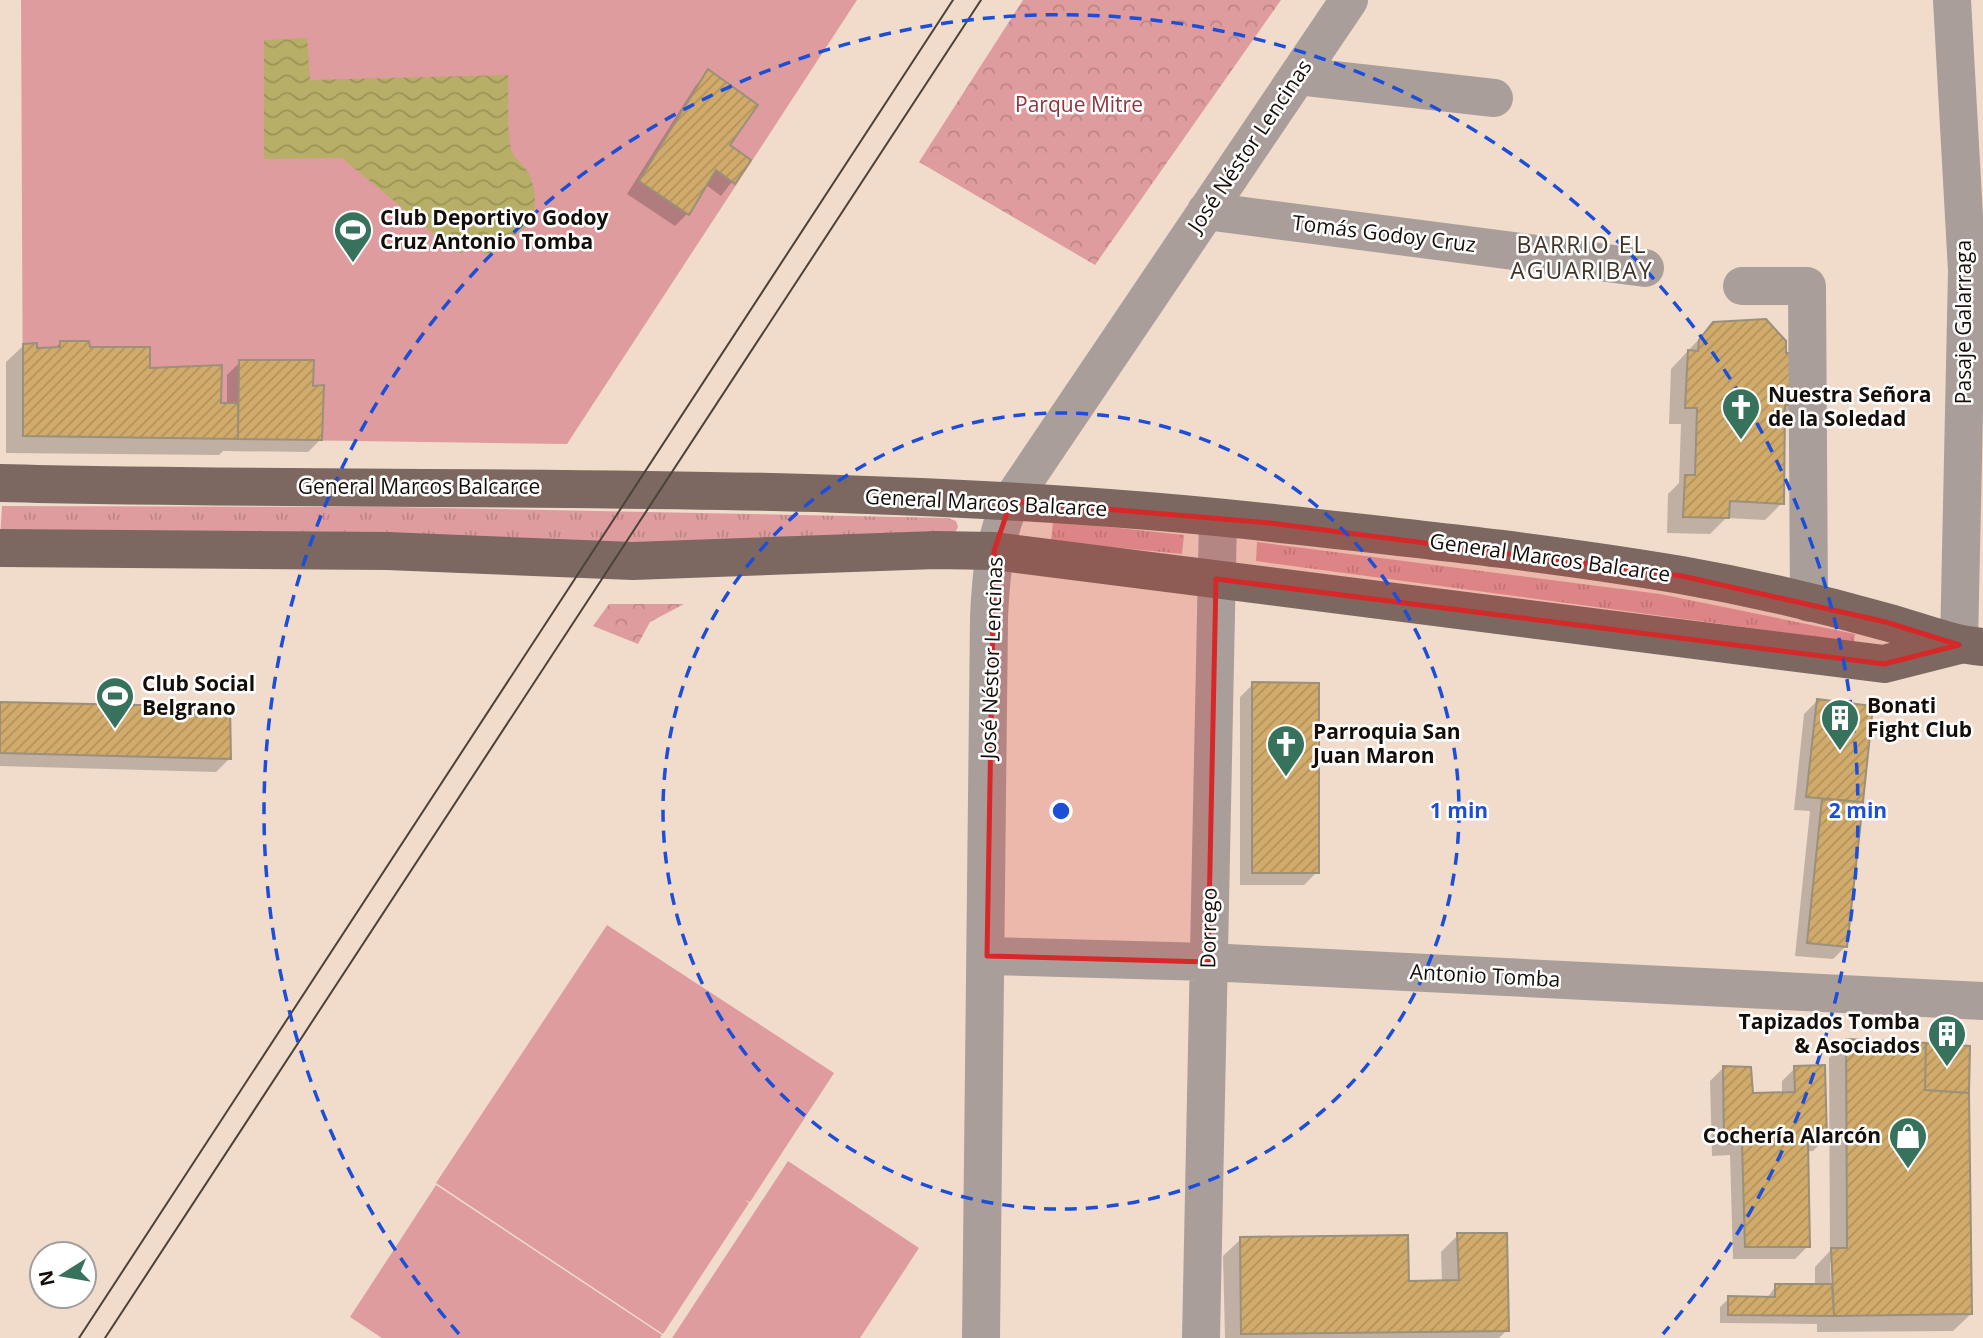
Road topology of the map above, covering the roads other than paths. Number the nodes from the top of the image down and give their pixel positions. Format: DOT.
graph roads {
  1 [pos="1349,0"];
  2 [pos="1952,0"];
  3 [pos="1298,76"];
  4 [pos="1494,98"];
  5 [pos="1206,211"];
  6 [pos="1645,268"];
  7 [pos="1741,286"];
  8 [pos="0,483"];
  9 [pos="1011,501"];
  10 [pos="1218,518"];
  11 [pos="0,548"];
  12 [pos="994,551"];
  13 [pos="1216,579"];
  14 [pos="1809,603"];
  15 [pos="1971,646"];
  16 [pos="986,956"];
  17 [pos="1208,962"];
  18 [pos="1983,1001"];
  19 [pos="981,1338"];
  20 [pos="1201,1338"];
  1 -- 3 [label="street, José Néstor Lencinas"];
  2 -- 15 [label="street, Pasaje Galarraga"];
  3 -- 4 [label="street"];
  3 -- 5 [label="street, José Néstor Lencinas"];
  5 -- 6 [label="street, Tomás Godoy Cruz"];
  5 -- 9 [label="street, José Néstor Lencinas"];
  7 -- 14 [label="street"];
  8 -- 9 [label="main road, General Marcos Balcarce"];
  9 -- 10 [label="main road, General Marcos Balcarce"];
  9 -- 12 [label="street, José Néstor Lencinas"];
  10 -- 13 [label="street, Dorrego"];
  10 -- 14 [label="main road, General Marcos Balcarce"];
  11 -- 12 [label="main road"];
  12 -- 13 [label="main road"];
  12 -- 16 [label="street, José Néstor Lencinas"];
  13 -- 15 [label="main road"];
  13 -- 17 [label="street, Dorrego"];
  14 -- 15 [label="main road, General Marcos Balcarce"];
  16 -- 17 [label="street, Antonio Tomba"];
  16 -- 19 [label="street, José Néstor Lencinas"];
  17 -- 18 [label="street, Antonio Tomba"];
  17 -- 20 [label="street, Dorrego"];
}
